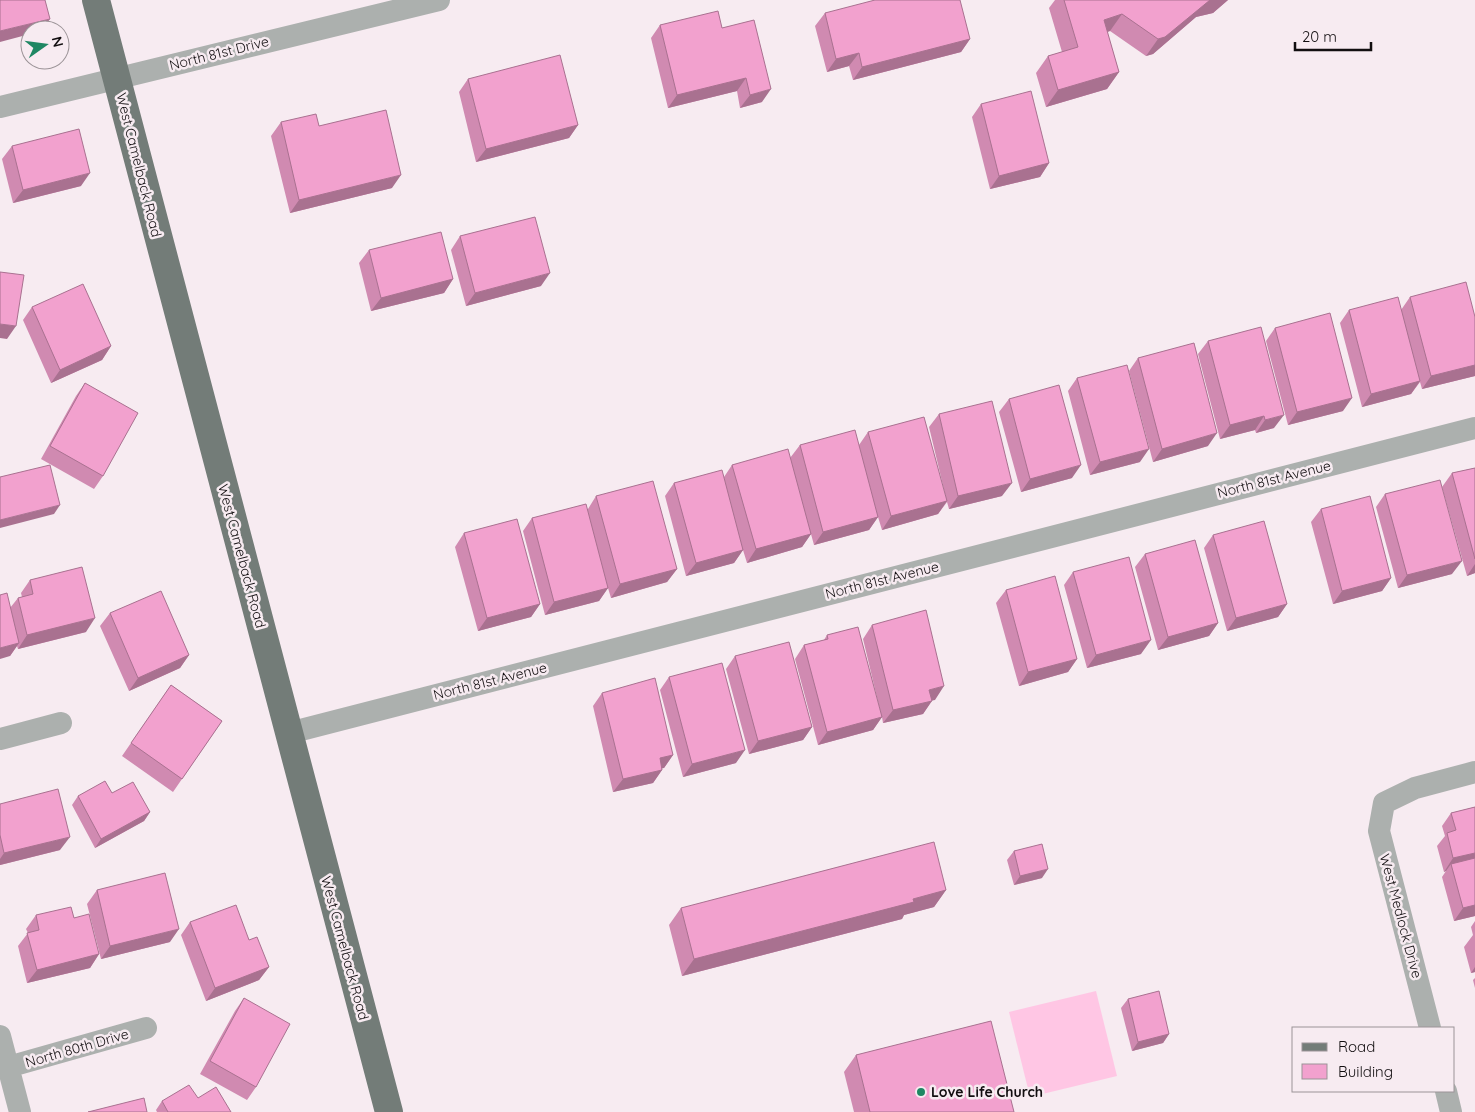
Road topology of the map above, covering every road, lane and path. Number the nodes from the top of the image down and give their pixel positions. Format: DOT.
graph roads {
  1 [pos="96,0"];
  2 [pos="439,0"];
  3 [pos="116,78"];
  4 [pos="0,107"];
  5 [pos="1475,428"];
  6 [pos="61,723"];
  7 [pos="289,732"];
  8 [pos="0,739"];
  9 [pos="1475,772"];
  10 [pos="1430,1027"];
  11 [pos="146,1028"];
  12 [pos="0,1036"];
  13 [pos="8,1068"];
  14 [pos="1446,1092"];
  15 [pos="20,1112"];
  16 [pos="389,1112"];
  17 [pos="1451,1112"];
  1 -- 3 [label="main road, West Camelback Road"];
  2 -- 3 [label="street, North 81st Drive"];
  3 -- 4 [label="street, North 81st Drive"];
  3 -- 7 [label="main road, West Camelback Road"];
  5 -- 7 [label="street, North 81st Avenue"];
  6 -- 8 [label="street"];
  7 -- 16 [label="main road, West Camelback Road"];
  9 -- 10 [label="street, West Medlock Drive"];
  11 -- 13 [label="street, North 80th Drive"];
  12 -- 13 [label="street"];
  13 -- 15 [label="street"];
  14 -- 17 [label="street"];
}
